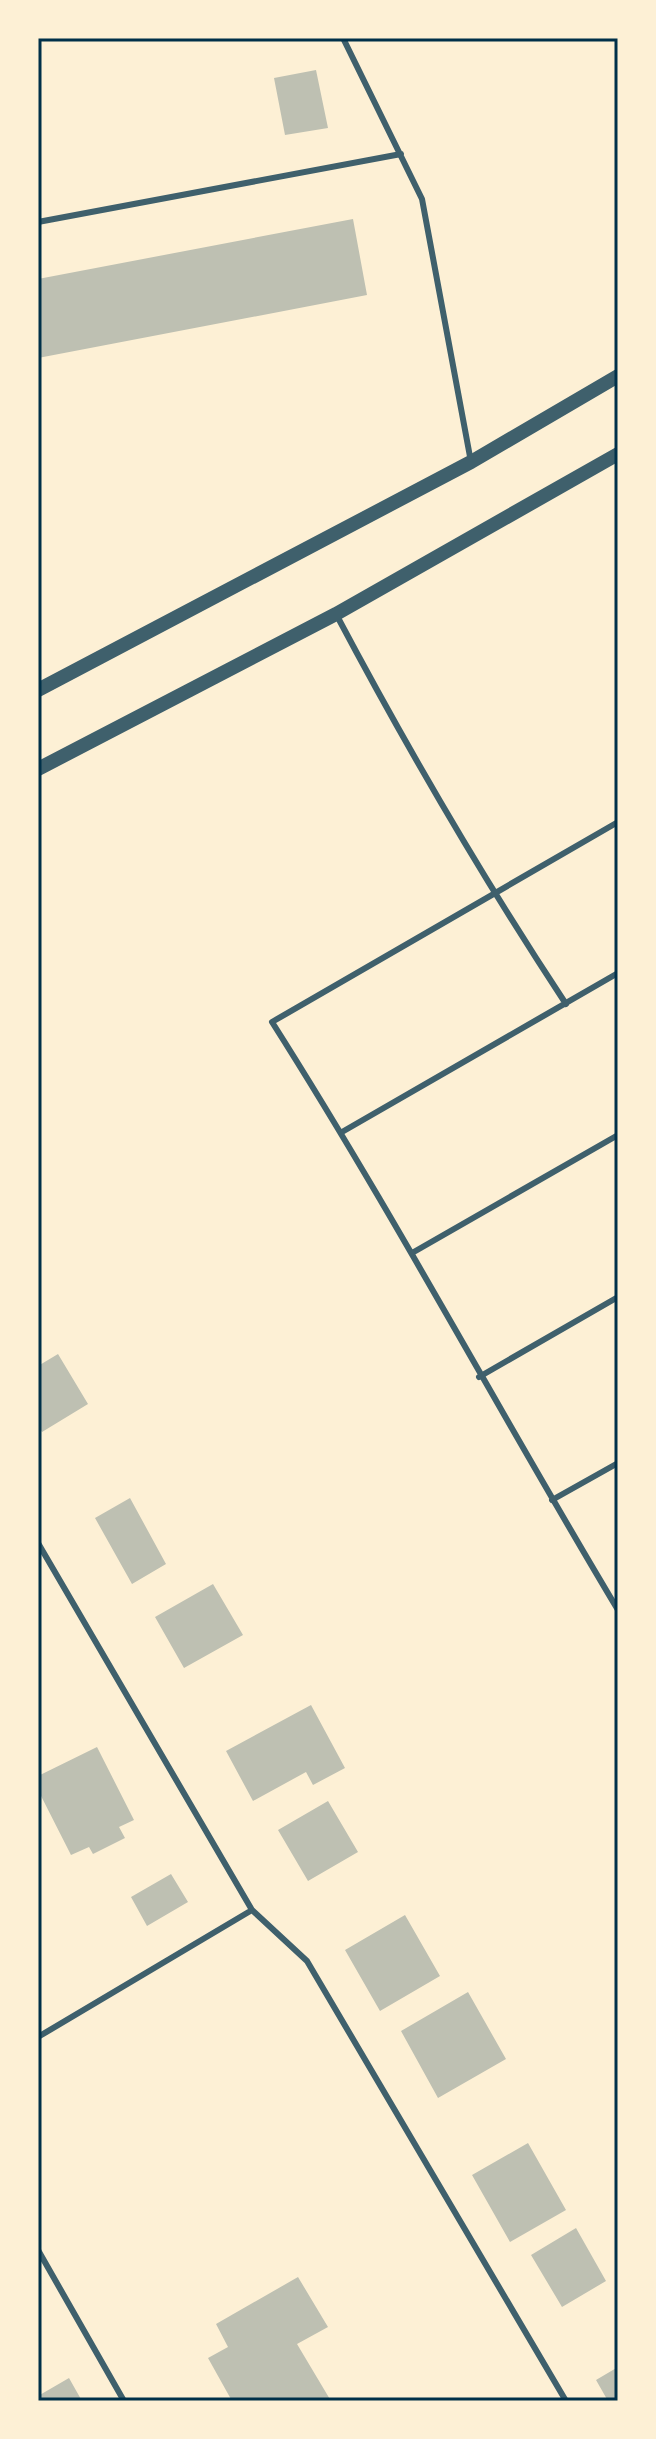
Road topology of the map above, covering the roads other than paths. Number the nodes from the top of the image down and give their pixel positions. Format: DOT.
graph roads {
  1 [pos="343,38"];
  2 [pos="401,154"];
  3 [pos="38,222"];
  4 [pos="618,376"];
  5 [pos="618,454"];
  6 [pos="471,462"];
  7 [pos="336,614"];
  8 [pos="38,690"];
  9 [pos="38,769"];
  10 [pos="618,822"];
  11 [pos="493,893"];
  12 [pos="618,973"];
  13 [pos="566,1004"];
  14 [pos="342,1132"];
  15 [pos="618,1135"];
  16 [pos="412,1253"];
  17 [pos="618,1297"];
  18 [pos="479,1377"];
  19 [pos="618,1463"];
  20 [pos="552,1500"];
  21 [pos="38,1543"];
  22 [pos="618,1610"];
  23 [pos="252,1910"];
  24 [pos="38,2037"];
  25 [pos="38,2250"];
  26 [pos="124,2401"];
  27 [pos="566,2401"];
  1 -- 2 [label="lane"];
  2 -- 3 [label="lane"];
  2 -- 6 [label="lane"];
  4 -- 6 [label="street"];
  5 -- 7 [label="street"];
  6 -- 8 [label="street"];
  7 -- 9 [label="street"];
  7 -- 11 [label="lane"];
  10 -- 11 [label="lane"];
  11 -- 13 [label="lane"];
  11 -- 14 [label="lane"];
  12 -- 13 [label="lane"];
  13 -- 14 [label="lane"];
  14 -- 16 [label="lane"];
  15 -- 16 [label="lane"];
  16 -- 18 [label="lane"];
  17 -- 18 [label="lane"];
  18 -- 20 [label="lane"];
  19 -- 20 [label="lane"];
  20 -- 22 [label="lane"];
  21 -- 23 [label="lane"];
  23 -- 24 [label="lane"];
  23 -- 27 [label="lane"];
  25 -- 26 [label="lane"];
}
